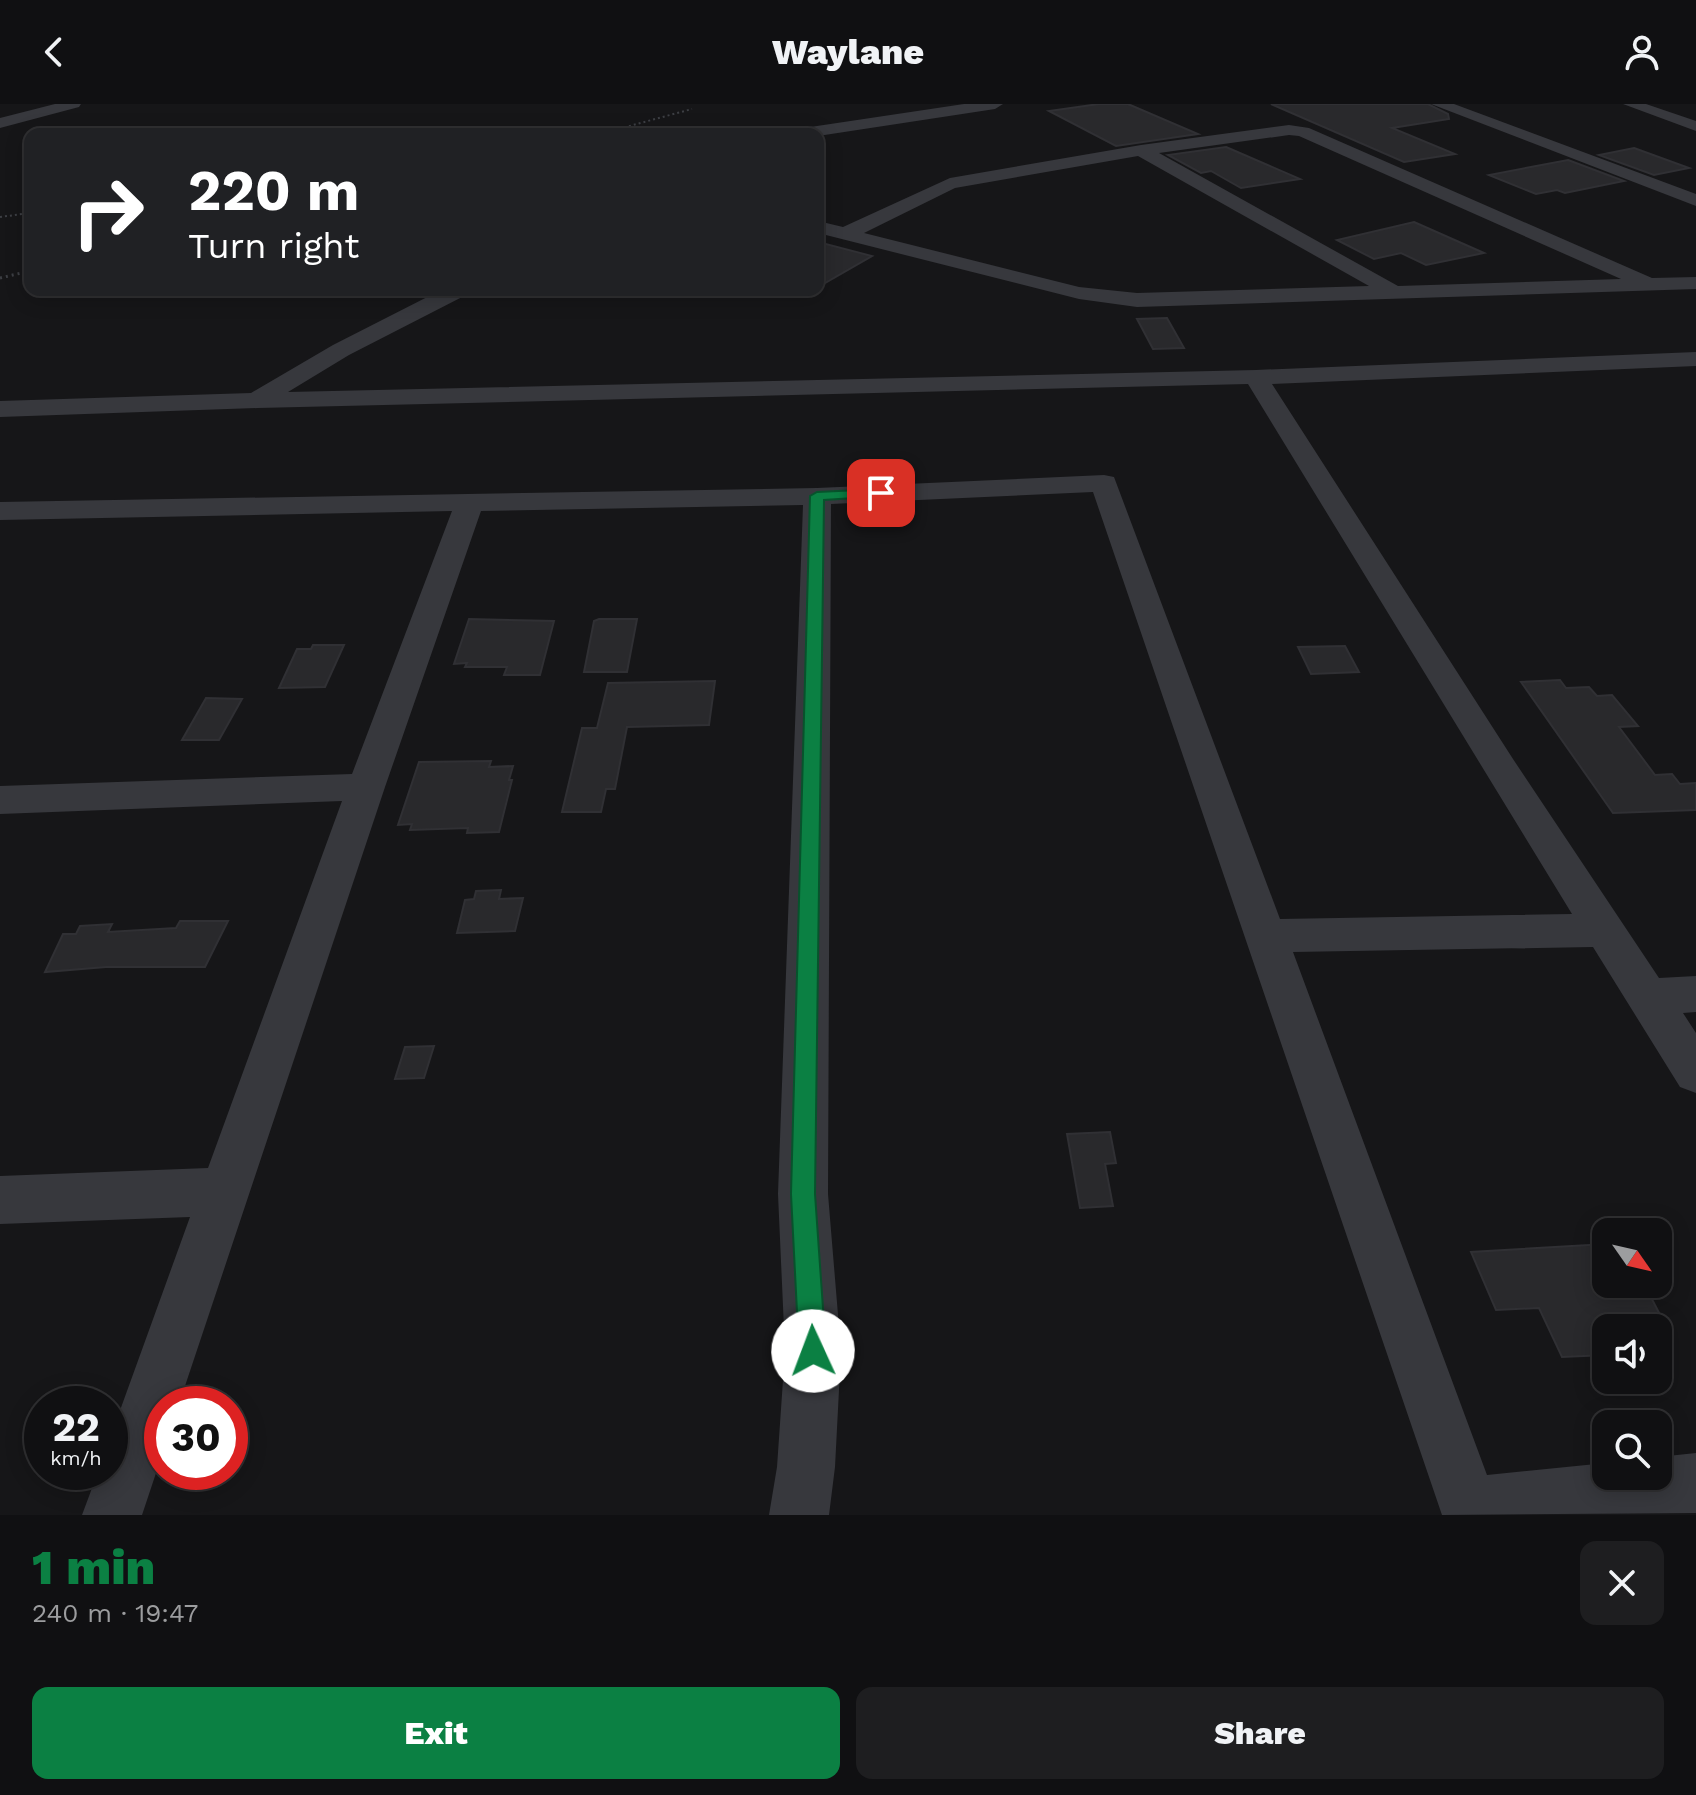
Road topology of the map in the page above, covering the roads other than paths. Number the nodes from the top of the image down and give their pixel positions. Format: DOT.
graph roads {
  1 [pos="73,104"];
  2 [pos="878,104"];
  3 [pos="995,104"];
  4 [pos="1439,104"];
  5 [pos="1631,104"];
  6 [pos="927,114"];
  7 [pos="0,123"];
  8 [pos="1696,126"];
  9 [pos="824,130"];
  10 [pos="1141,150"];
  11 [pos="1696,200"];
  12 [pos="824,229"];
  13 [pos="845,234"];
  14 [pos="1696,283"];
  15 [pos="1652,285"];
  16 [pos="1397,294"];
  17 [pos="446,296"];
  18 [pos="1696,359"];
  19 [pos="1256,377"];
  20 [pos="258,400"];
  21 [pos="0,409"];
  22 [pos="817,496"];
  23 [pos="470,502"];
  24 [pos="3,514"];
  25 [pos="366,787"];
  26 [pos="0,800"];
  27 [pos="1605,930"];
  28 [pos="1265,936"];
  29 [pos="1696,994"];
  30 [pos="1649,997"];
  31 [pos="1696,1072"];
  32 [pos="226,1192"];
  33 [pos="0,1200"];
  34 [pos="1696,1483"];
  35 [pos="1470,1511"];
  36 [pos="112,1515"];
  37 [pos="799,1515"];
  1 -- 7 [label="street"];
  2 -- 6 [label="street"];
  3 -- 6 [label="street"];
  4 -- 11 [label="street"];
  5 -- 8 [label="street"];
  6 -- 9 [label="street"];
  10 -- 13 [label="street"];
  10 -- 15 [label="street"];
  10 -- 16 [label="street"];
  12 -- 13 [label="street"];
  13 -- 16 [label="street"];
  14 -- 15 [label="street"];
  15 -- 16 [label="street"];
  17 -- 20 [label="street"];
  18 -- 19 [label="street"];
  19 -- 20 [label="street"];
  19 -- 27 [label="street"];
  20 -- 21 [label="street"];
  22 -- 23 [label="street"];
  22 -- 28 [label="street"];
  22 -- 37 [label="street"];
  23 -- 24 [label="street"];
  23 -- 25 [label="street"];
  25 -- 26 [label="street"];
  25 -- 32 [label="street"];
  27 -- 28 [label="street"];
  27 -- 30 [label="street"];
  28 -- 35 [label="street"];
  29 -- 30 [label="street"];
  30 -- 31 [label="street"];
  32 -- 33 [label="street"];
  32 -- 36 [label="street"];
  34 -- 35 [label="street"];
}
